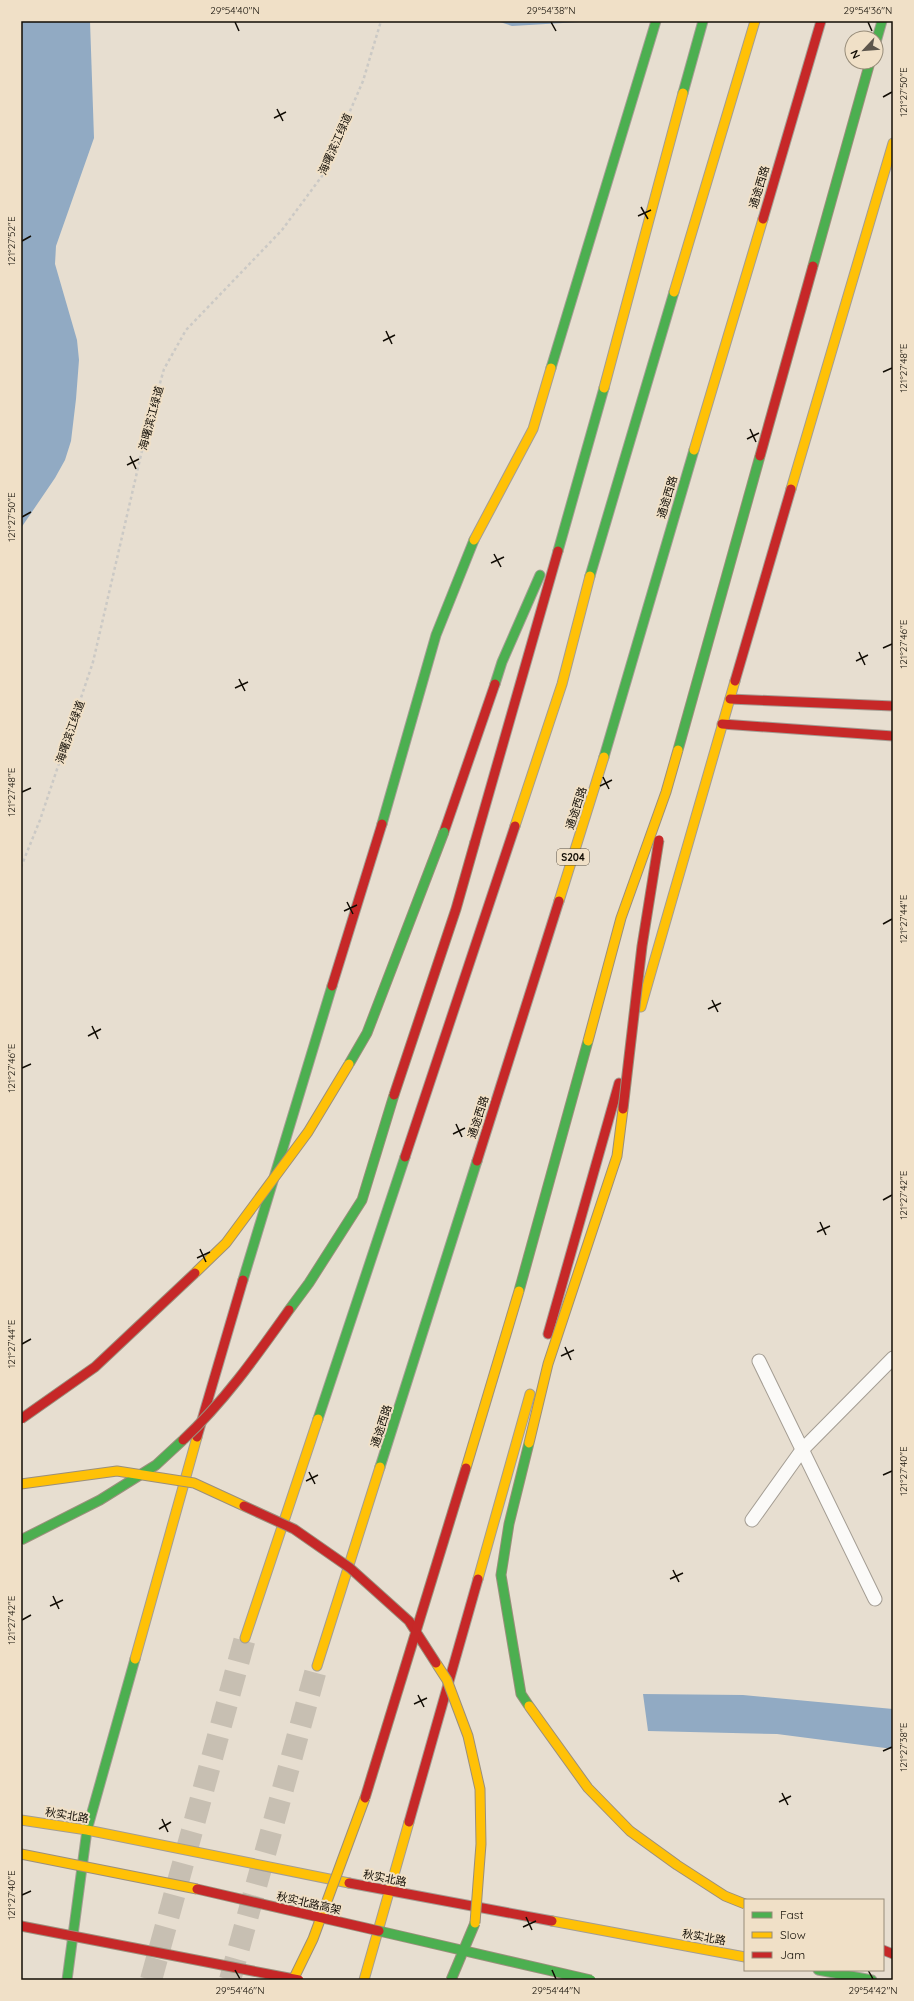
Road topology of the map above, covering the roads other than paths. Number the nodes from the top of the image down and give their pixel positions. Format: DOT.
graph roads {
  1 [pos="656,21"];
  2 [pos="703,21"];
  3 [pos="755,21"];
  4 [pos="821,21"];
  5 [pos="868,70"];
  6 [pos="893,142"];
  7 [pos="575,493"];
  8 [pos="730,699"];
  9 [pos="893,706"];
  10 [pos="722,724"];
  11 [pos="893,736"];
  12 [pos="666,792"];
  13 [pos="893,1358"];
  14 [pos="759,1361"];
  15 [pos="21,1419"];
  16 [pos="802,1450"];
  17 [pos="21,1484"];
  18 [pos="752,1520"];
  19 [pos="21,1540"];
  20 [pos="875,1599"];
  21 [pos="245,1638"];
  22 [pos="317,1666"];
  23 [pos="21,1820"];
  24 [pos="87,1830"];
  25 [pos="21,1854"];
  26 [pos="389,1891"];
  27 [pos="744,1904"];
  28 [pos="21,1926"];
  29 [pos="744,1957"];
  30 [pos="823,1971"];
  31 [pos="67,1980"];
  32 [pos="293,1980"];
  33 [pos="299,1980"];
  34 [pos="364,1980"];
  35 [pos="451,1980"];
  36 [pos="591,1980"];
  37 [pos="872,1980"];
  1 -- 24 [label="main road"];
  2 -- 7 [label="main road"];
  3 -- 21 [label="main road"];
  4 -- 22 [label="main road, 通途西路 / S204"];
  5 -- 12 [label="main road, bridge"];
  6 -- 8 [label="main road"];
  7 -- 15 [label="main road, bridge"];
  7 -- 19 [label="main road, bridge"];
  8 -- 9 [label="main road"];
  8 -- 10 [label="main road"];
  10 -- 11 [label="main road"];
  10 -- 26 [label="main road"];
  12 -- 27 [label="main road, bridge"];
  12 -- 32 [label="main road, bridge"];
  13 -- 16 [label="lane"];
  14 -- 16 [label="lane"];
  16 -- 18 [label="lane"];
  16 -- 20 [label="lane"];
  17 -- 35 [label="main road, bridge"];
  23 -- 24 [label="main road, 秋实北路"];
  24 -- 26 [label="main road, 秋实北路"];
  24 -- 31 [label="main road"];
  25 -- 36 [label="main road, 秋实北路高架, bridge"];
  26 -- 29 [label="main road, 秋实北路"];
  26 -- 34 [label="main road"];
  28 -- 33 [label="main road, bridge"];
  30 -- 37 [label="main road"];
}
